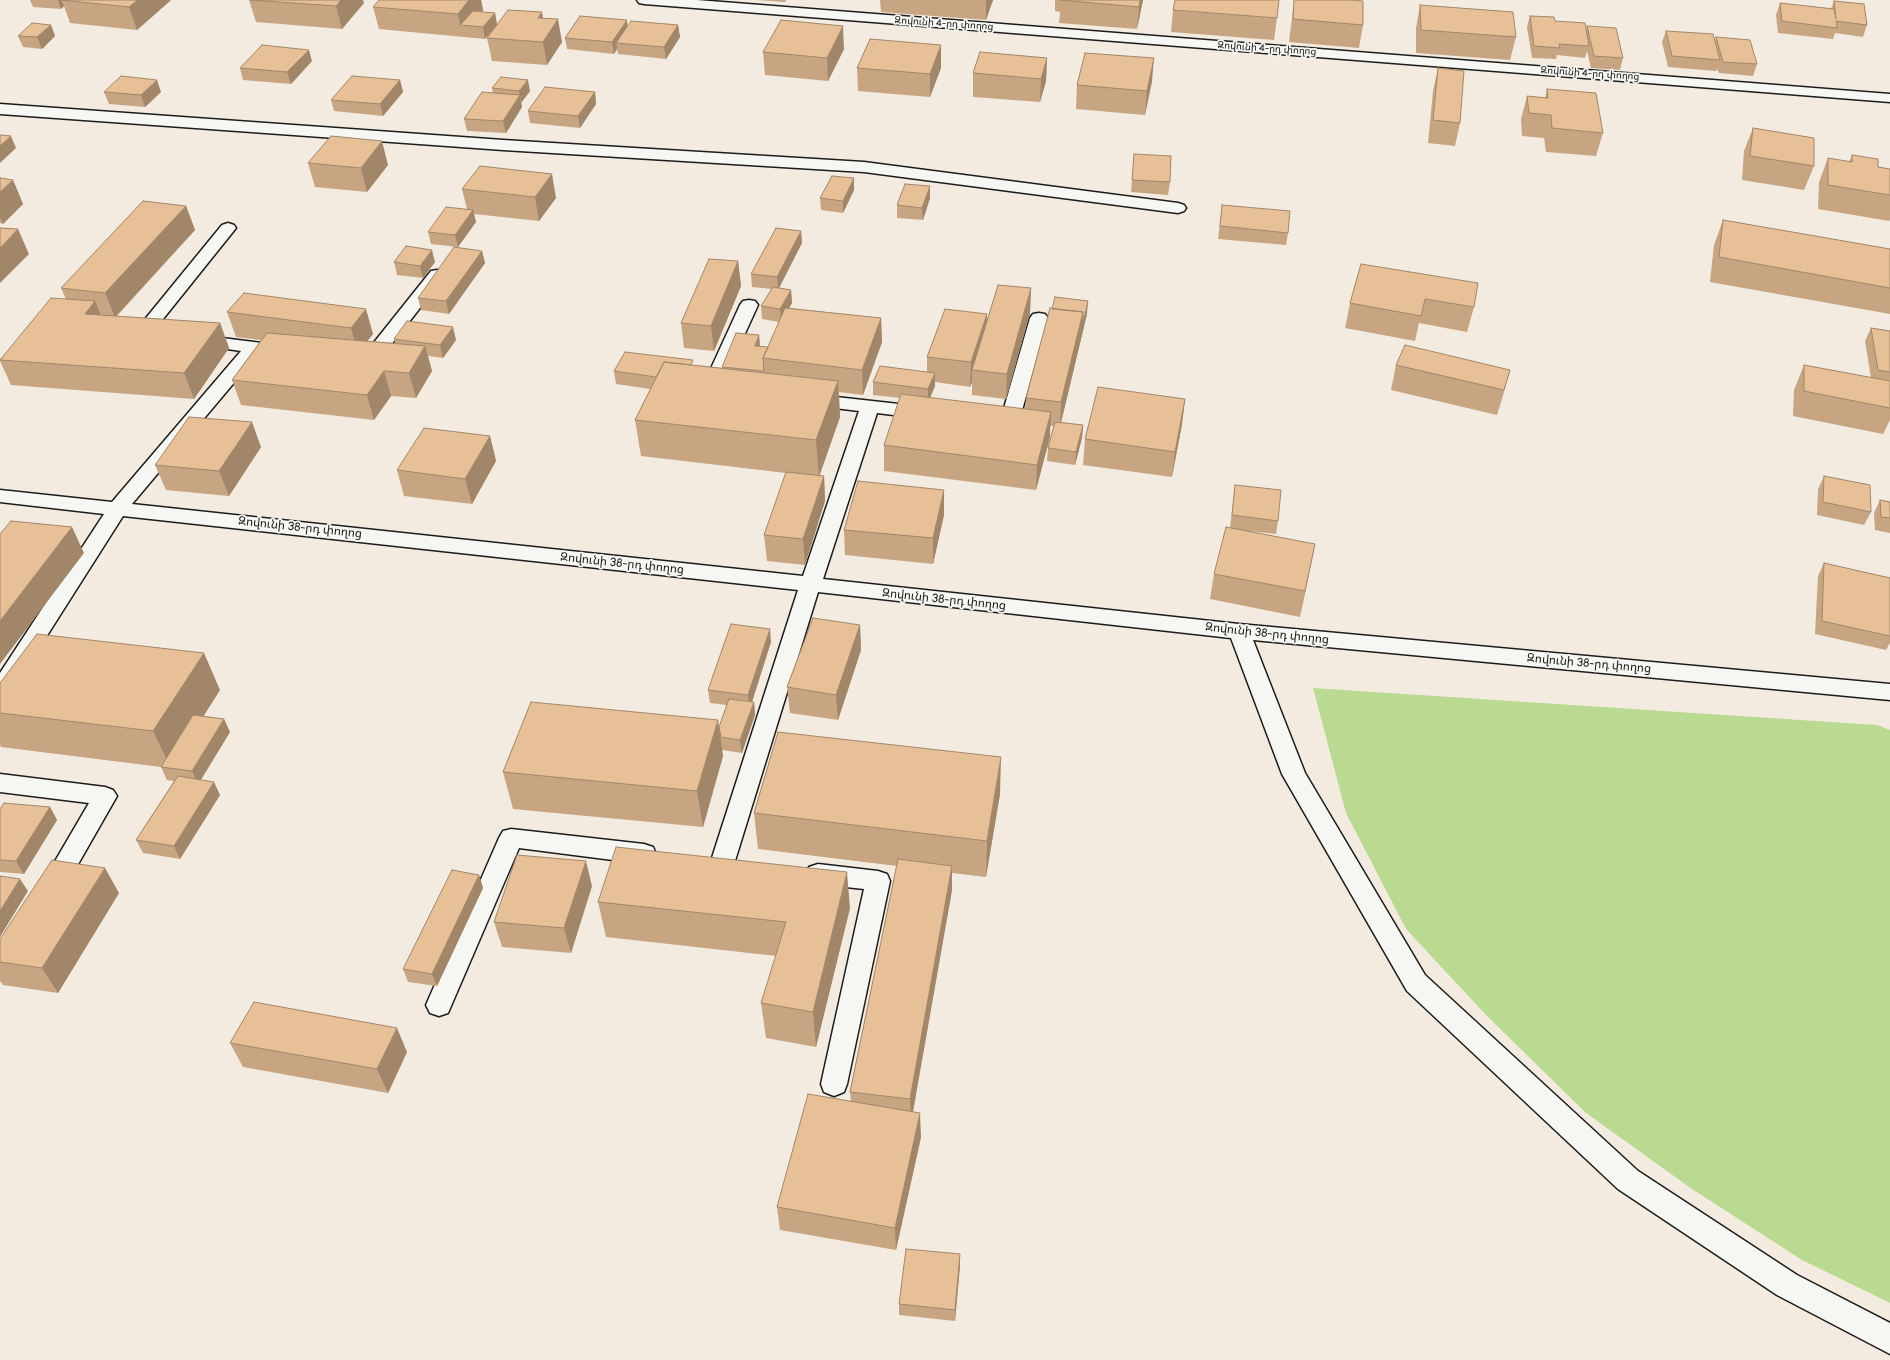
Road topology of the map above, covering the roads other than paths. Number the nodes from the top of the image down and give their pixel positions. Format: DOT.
graph roads {
  1 [pos="644,0"];
  2 [pos="1890,98"];
  3 [pos="0,109"];
  4 [pos="1178,208"];
  5 [pos="228,228"];
  6 [pos="437,275"];
  7 [pos="749,305"];
  8 [pos="1039,318"];
  9 [pos="254,347"];
  10 [pos="300,352"];
  11 [pos="346,358"];
  12 [pos="733,390"];
  13 [pos="794,398"];
  14 [pos="870,407"];
  15 [pos="940,414"];
  16 [pos="979,418"];
  17 [pos="0,496"];
  18 [pos="118,508"];
  19 [pos="810,585"];
  20 [pos="1239,631"];
  21 [pos="0,691"];
  22 [pos="1890,692"];
  23 [pos="0,783"];
  24 [pos="667,857"];
  25 [pos="722,864"];
  26 [pos="800,872"];
  27 [pos="40,908"];
  28 [pos="439,1005"];
  29 [pos="834,1084"];
  30 [pos="1890,1340"];
  1 -- 2 [label="street, Զովունի 4-րդ փողոց"];
  3 -- 4 [label="street"];
  5 -- 9 [label="street"];
  6 -- 11 [label="street"];
  7 -- 12 [label="street"];
  8 -- 16 [label="street"];
  9 -- 10 [label="street"];
  9 -- 18 [label="street"];
  13 -- 14 [label="street"];
  14 -- 15 [label="street"];
  14 -- 19 [label="street"];
  17 -- 18 [label="street, Զովունի 38-րդ փողոց"];
  18 -- 19 [label="street, Զովունի 38-րդ փողոց"];
  18 -- 21 [label="street"];
  19 -- 20 [label="street, Զովունի 38-րդ փողոց"];
  19 -- 25 [label="street"];
  20 -- 22 [label="street, Զովունի 38-րդ փողոց"];
  20 -- 30 [label="street"];
  23 -- 27 [label="street"];
  24 -- 28 [label="street"];
  26 -- 29 [label="street"];
}
